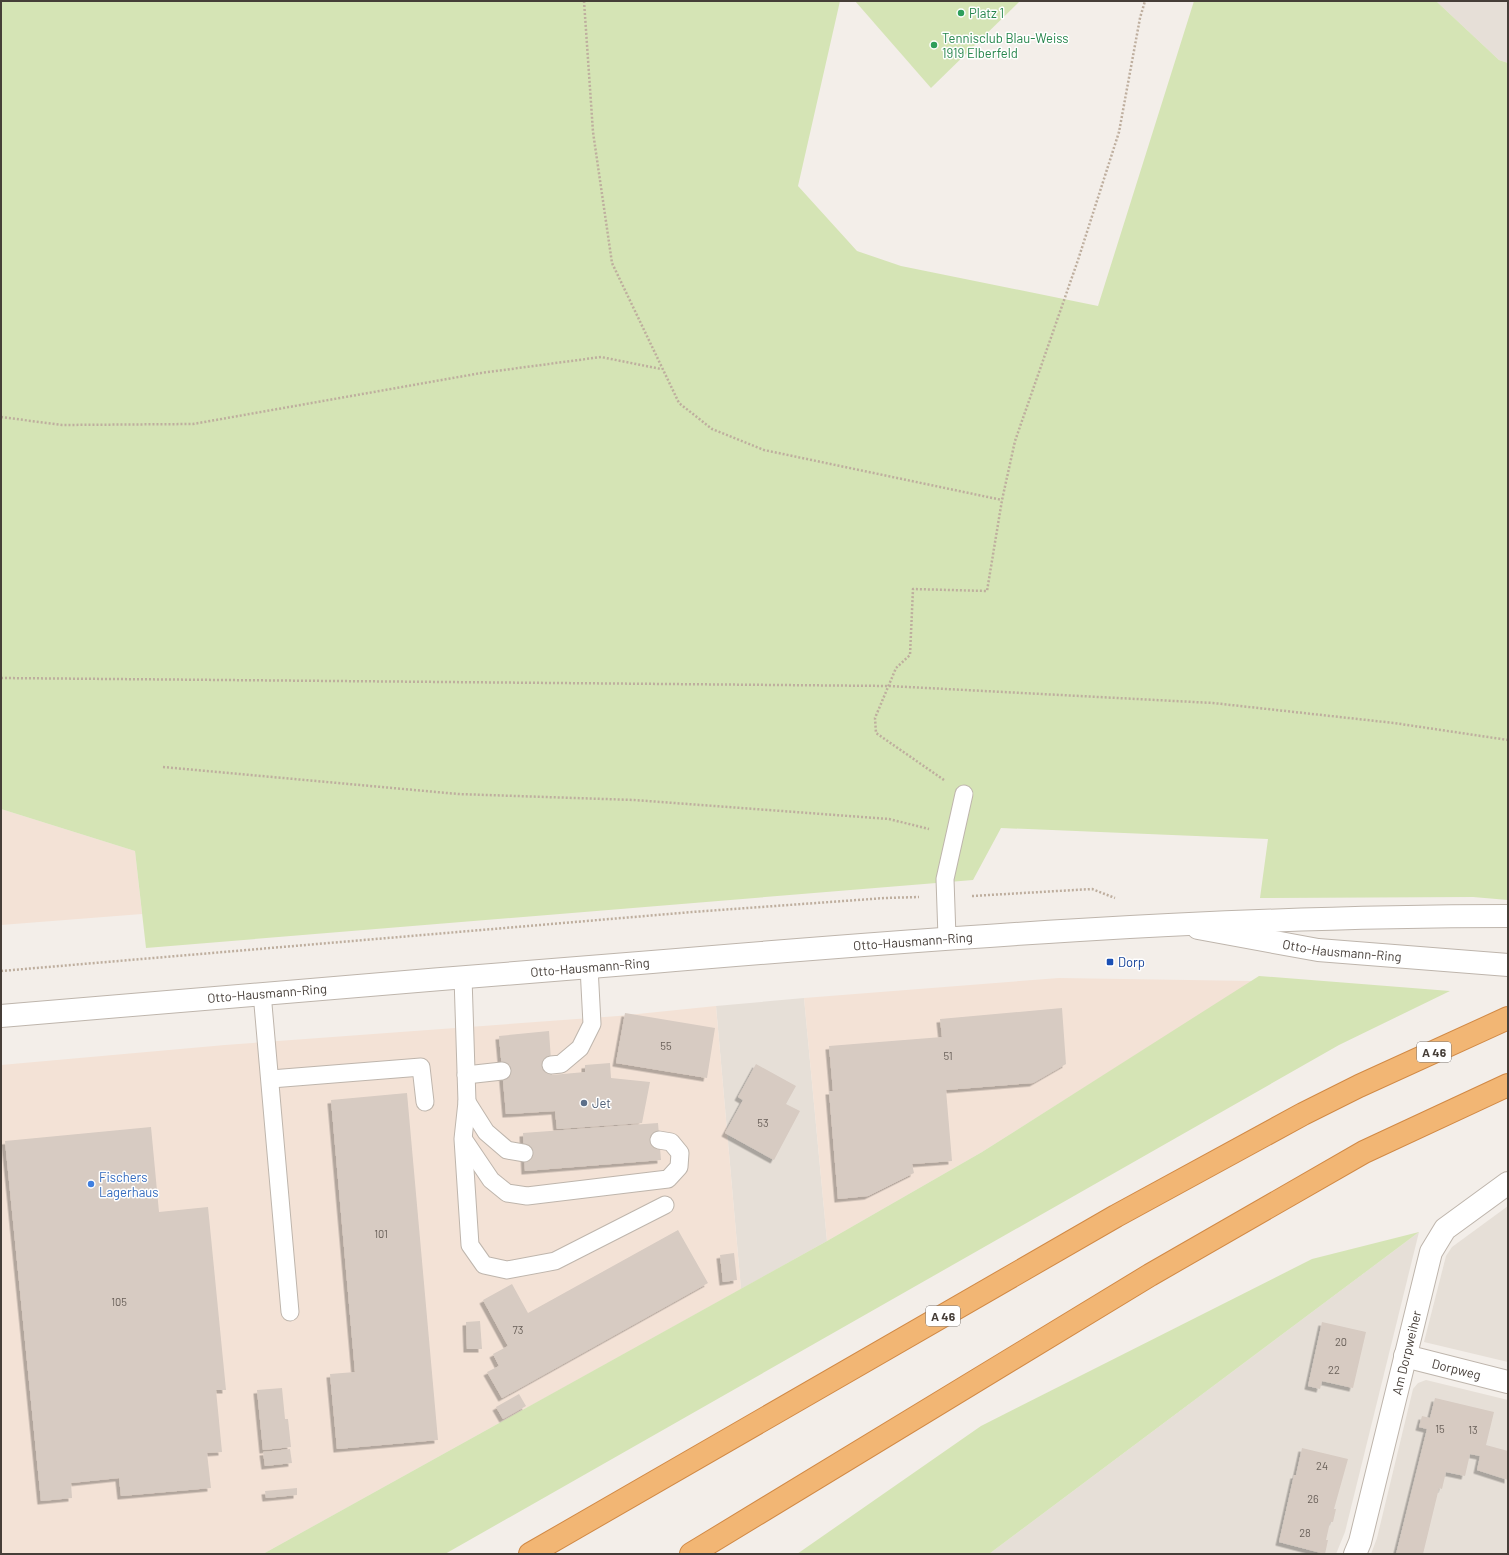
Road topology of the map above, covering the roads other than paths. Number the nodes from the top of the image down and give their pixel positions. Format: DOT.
graph roads {
  1 [pos="964,794"];
  2 [pos="1508,916"];
  3 [pos="1179,924"];
  4 [pos="947,938"];
  5 [pos="1508,965"];
  6 [pos="589,967"];
  7 [pos="463,977"];
  8 [pos="262,993"];
  9 [pos="1,1016"];
  10 [pos="1508,1018"];
  11 [pos="551,1065"];
  12 [pos="502,1071"];
  13 [pos="466,1075"];
  14 [pos="271,1080"];
  15 [pos="1508,1085"];
  16 [pos="425,1102"];
  17 [pos="467,1102"];
  18 [pos="463,1139"];
  19 [pos="659,1140"];
  20 [pos="524,1153"];
  21 [pos="1508,1183"];
  22 [pos="665,1205"];
  23 [pos="290,1312"];
  24 [pos="1404,1356"];
  25 [pos="1508,1382"];
  26 [pos="530,1554"];
  27 [pos="691,1554"];
  28 [pos="1355,1554"];
  1 -- 4 [label="lane"];
  2 -- 3 [label="street, Otto-Hausmann-Ring"];
  3 -- 4 [label="street, Otto-Hausmann-Ring"];
  3 -- 5 [label="street, Otto-Hausmann-Ring"];
  4 -- 6 [label="street, Otto-Hausmann-Ring"];
  6 -- 7 [label="street, Otto-Hausmann-Ring"];
  6 -- 11 [label="lane"];
  7 -- 8 [label="street, Otto-Hausmann-Ring"];
  7 -- 13 [label="lane"];
  8 -- 9 [label="street, Otto-Hausmann-Ring"];
  8 -- 14 [label="lane"];
  10 -- 26 [label="highway, A 46"];
  12 -- 13 [label="lane"];
  13 -- 17 [label="lane"];
  14 -- 16 [label="lane"];
  14 -- 23 [label="lane"];
  15 -- 27 [label="highway"];
  17 -- 18 [label="lane"];
  17 -- 20 [label="lane"];
  18 -- 19 [label="lane"];
  18 -- 22 [label="lane"];
  21 -- 24 [label="street, Am Dorpweiher"];
  24 -- 25 [label="street, Dorpweg"];
  24 -- 28 [label="street, Am Dorpweiher"];
}
